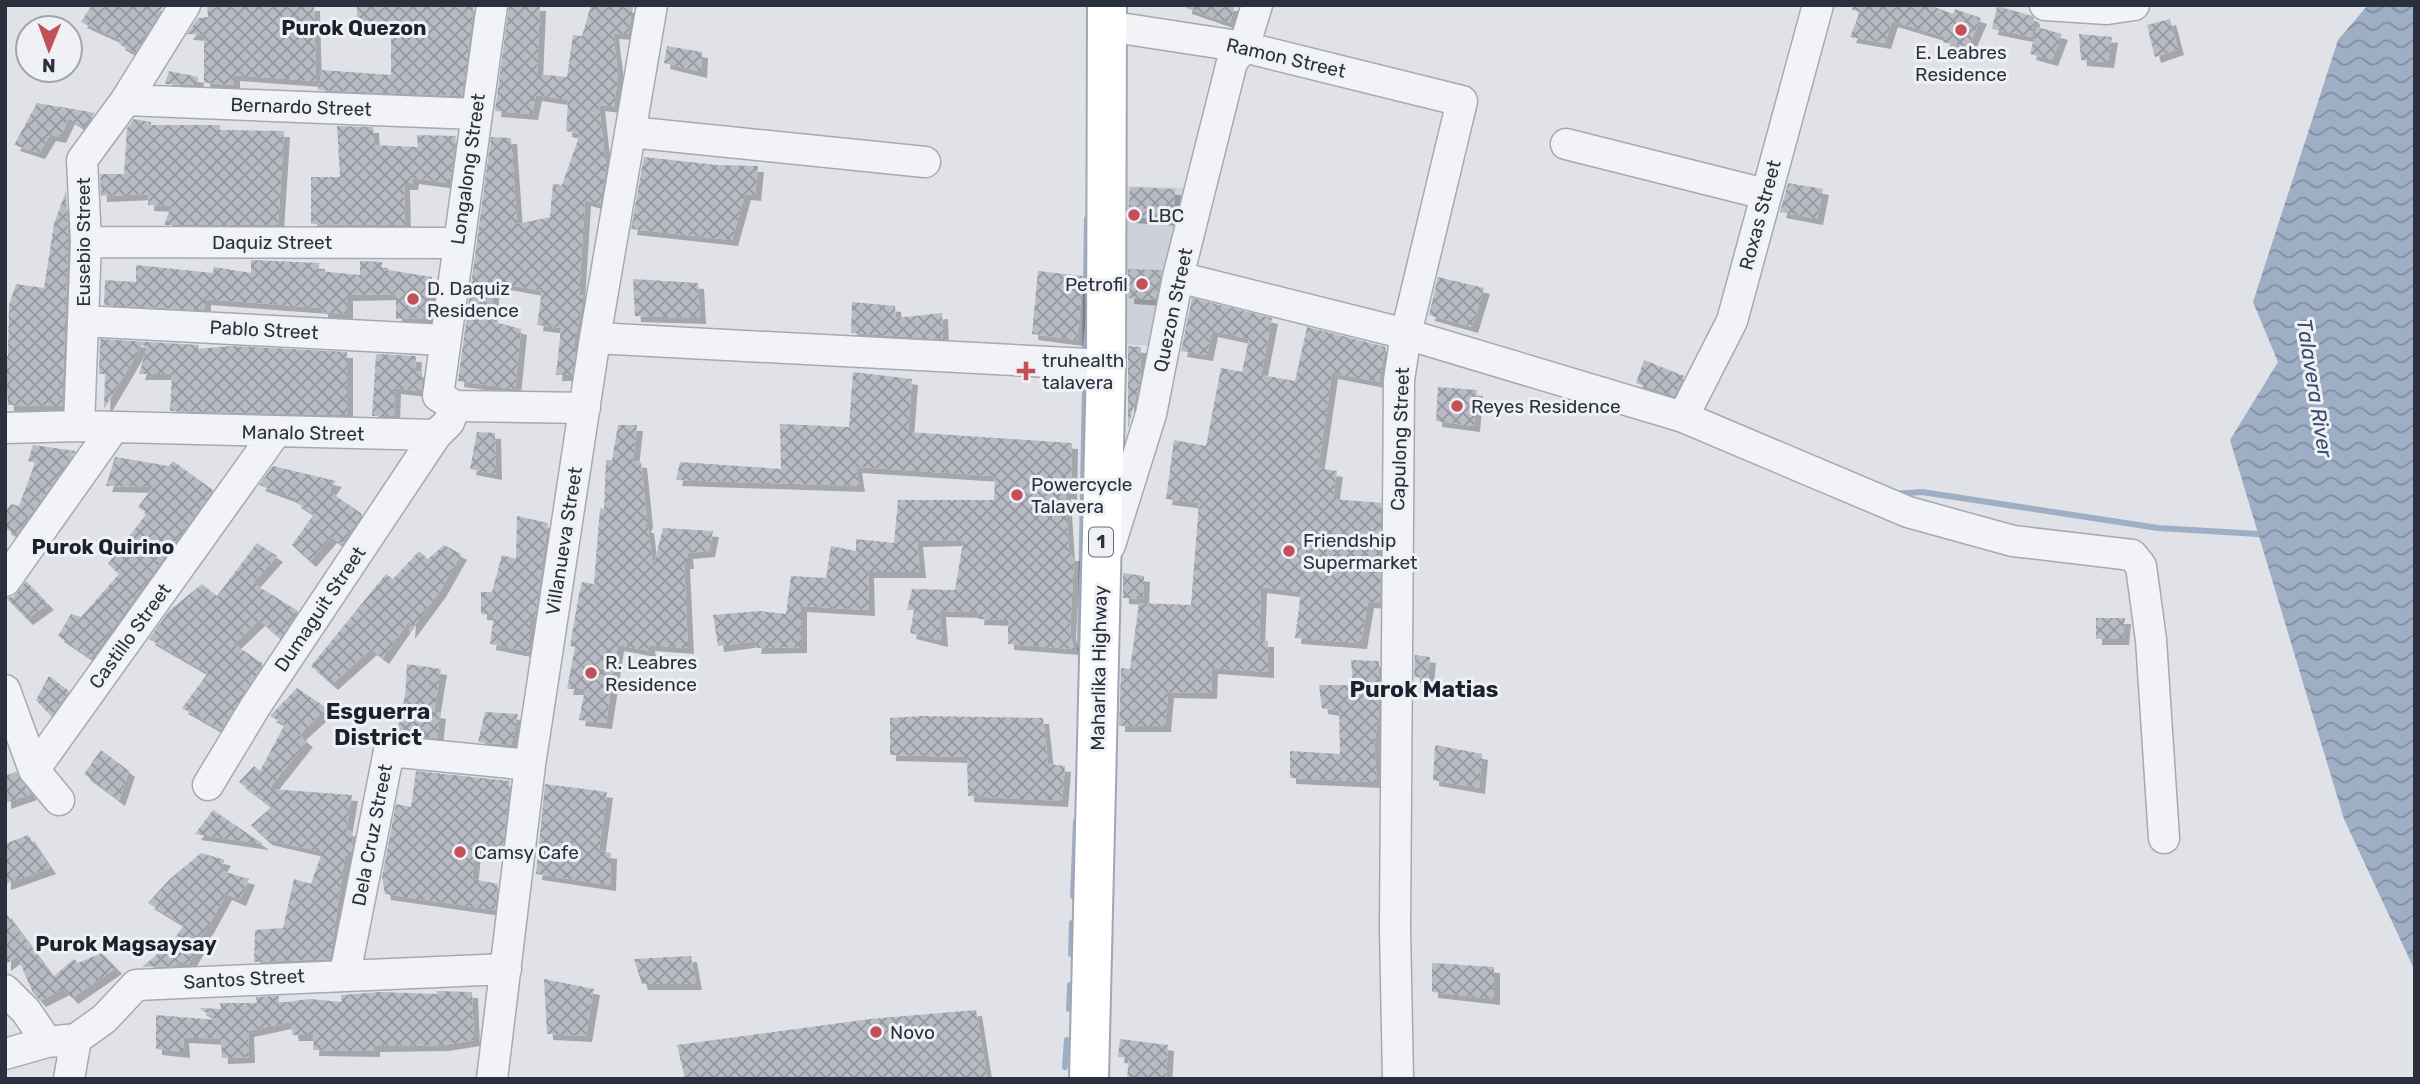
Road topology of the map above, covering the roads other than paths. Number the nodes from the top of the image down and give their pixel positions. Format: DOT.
graph roads {
  1 [pos="185,5"];
  2 [pos="492,5"];
  3 [pos="652,5"];
  4 [pos="1257,5"];
  5 [pos="1818,5"];
  6 [pos="2045,5"];
  7 [pos="2134,5"];
  8 [pos="1107,16"];
  9 [pos="1244,47"];
  10 [pos="126,100"];
  11 [pos="1462,101"];
  12 [pos="476,114"];
  13 [pos="630,132"];
  14 [pos="1566,144"];
  15 [pos="925,162"];
  16 [pos="1765,194"];
  17 [pos="86,242"];
  18 [pos="458,243"];
  19 [pos="1178,277"];
  20 [pos="83,321"];
  21 [pos="1406,334"];
  22 [pos="595,338"];
  23 [pos="444,340"];
  24 [pos="1106,365"];
  25 [pos="455,406"];
  26 [pos="585,408"];
  27 [pos="1683,417"];
  28 [pos="79,426"];
  29 [pos="114,427"];
  30 [pos="5,428"];
  31 [pos="275,433"];
  32 [pos="436,435"];
  33 [pos="1100,575"];
  34 [pos="5,581"];
  35 [pos="5,690"];
  36 [pos="530,765"];
  37 [pos="34,770"];
  38 [pos="208,785"];
  39 [pos="59,800"];
  40 [pos="2164,838"];
  41 [pos="506,969"];
  42 [pos="345,974"];
  43 [pos="5,990"];
  44 [pos="61,1041"];
  45 [pos="5,1054"];
  46 [pos="69,1079"];
  47 [pos="492,1079"];
  48 [pos="1089,1079"];
  49 [pos="1398,1079"];
  1 -- 10 [label="street, Eusebio Street"];
  2 -- 12 [label="street, Longalong Street"];
  3 -- 13 [label="street, Villanueva Street"];
  4 -- 9 [label="street, Quezon Street"];
  5 -- 16 [label="street, Roxas Street"];
  6 -- 7 [label="street"];
  8 -- 9 [label="street, Ramon Street"];
  8 -- 24 [label="main road, Maharlika Highway / 1"];
  9 -- 11 [label="street, Ramon Street"];
  9 -- 19 [label="street, Quezon Street"];
  10 -- 12 [label="street, Bernardo Street"];
  10 -- 17 [label="street, Eusebio Street"];
  11 -- 21 [label="street, Capulong Street"];
  12 -- 18 [label="street, Longalong Street"];
  13 -- 15 [label="street"];
  13 -- 22 [label="street, Villanueva Street"];
  14 -- 16 [label="street"];
  16 -- 27 [label="street, Roxas Street"];
  17 -- 18 [label="street, Daquiz Street"];
  17 -- 20 [label="street, Eusebio Street"];
  18 -- 23 [label="street, Longalong Street"];
  19 -- 21 [label="street"];
  19 -- 33 [label="street, Quezon Street"];
  20 -- 23 [label="street, Pablo Street"];
  20 -- 28 [label="street, Eusebio Street"];
  21 -- 27 [label="street"];
  21 -- 49 [label="street, Capulong Street"];
  22 -- 24 [label="street"];
  22 -- 26 [label="street, Villanueva Street"];
  23 -- 25 [label="street, Longalong Street"];
  24 -- 33 [label="main road, Maharlika Highway / 1"];
  25 -- 26 [label="street"];
  25 -- 32 [label="street"];
  26 -- 36 [label="street, Villanueva Street"];
  27 -- 40 [label="street"];
  28 -- 29 [label="street, Manalo Street"];
  28 -- 30 [label="street, Manalo Street"];
  29 -- 31 [label="street, Manalo Street"];
  29 -- 34 [label="street"];
  31 -- 32 [label="street, Manalo Street"];
  31 -- 37 [label="street, Castillo Street"];
  32 -- 38 [label="street, Dumaguit Street"];
  33 -- 48 [label="main road, Maharlika Highway / 1"];
  35 -- 37 [label="street"];
  36 -- 41 [label="street, Villanueva Street"];
  36 -- 42 [label="street, Dela Cruz Street"];
  37 -- 39 [label="street"];
  41 -- 42 [label="street, Santos Street"];
  41 -- 47 [label="street, Villanueva Street"];
  42 -- 44 [label="street, Santos Street"];
  43 -- 44 [label="street"];
  44 -- 45 [label="street, Santos Street"];
  44 -- 46 [label="street"];
}
